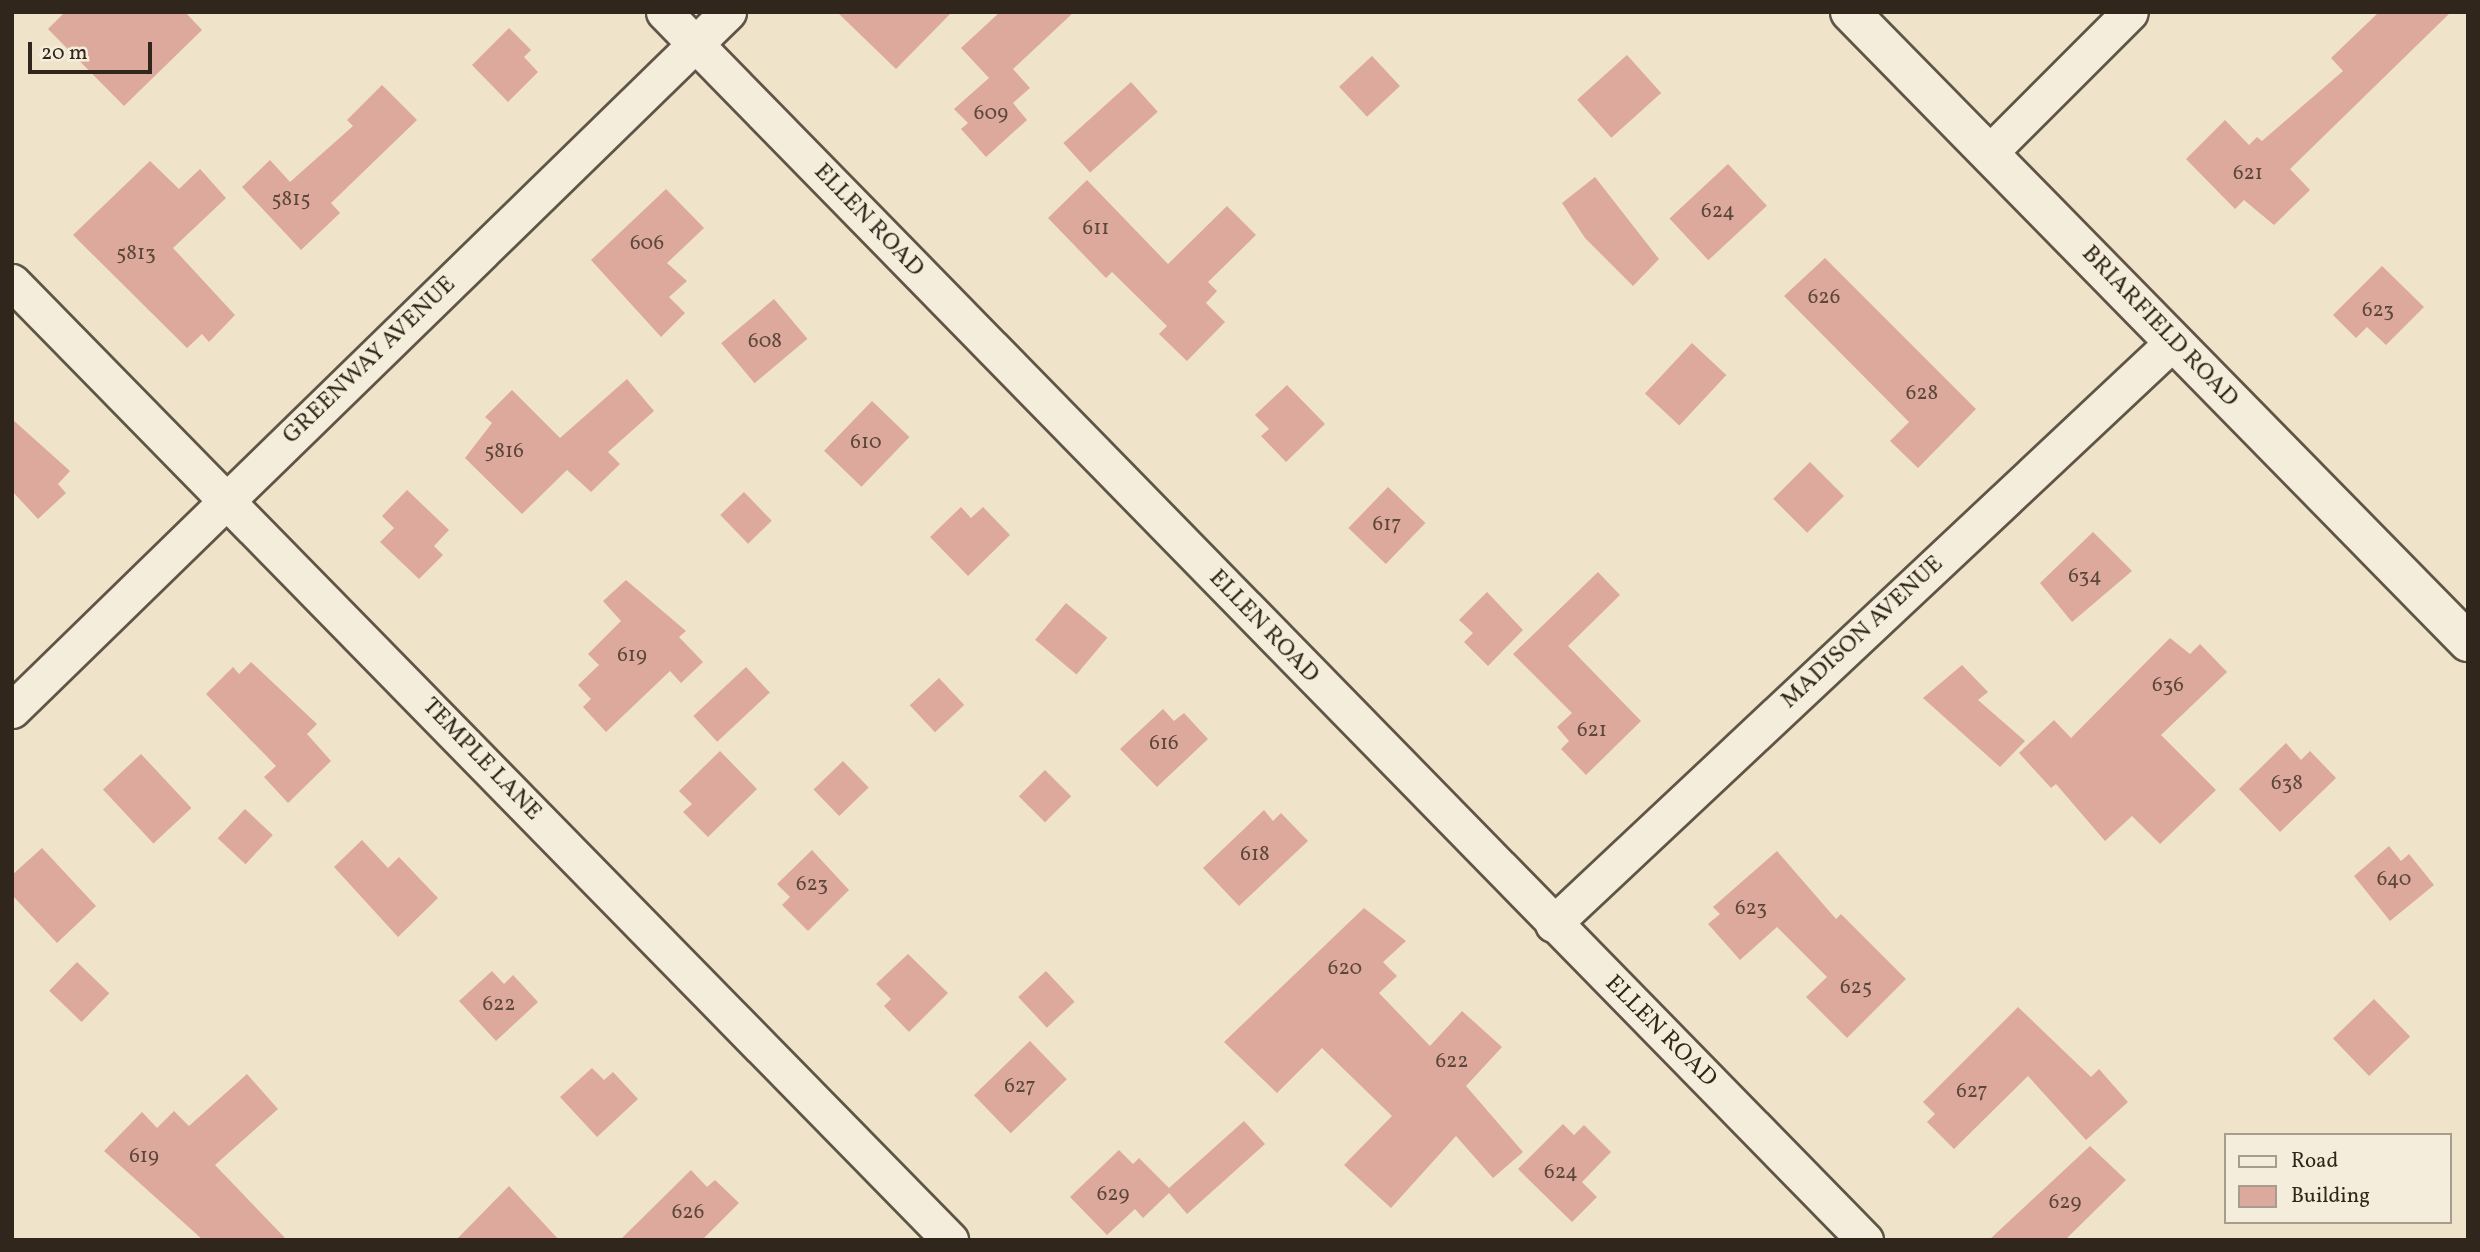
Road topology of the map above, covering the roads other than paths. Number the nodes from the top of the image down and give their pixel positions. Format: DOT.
graph roads {
  1 [pos="664,12"];
  2 [pos="727,12"];
  3 [pos="1850,12"];
  4 [pos="2130,12"];
  5 [pos="695,44"];
  6 [pos="1989,153"];
  7 [pos="12,282"];
  8 [pos="2173,342"];
  9 [pos="226,499"];
  10 [pos="2468,642"];
  11 [pos="12,710"];
  12 [pos="1553,924"];
  13 [pos="950,1240"];
  14 [pos="1865,1240"];
  1 -- 5 [label="street, ELLEN ROAD"];
  2 -- 5 [label="street, GREENWAY AVENUE"];
  3 -- 6 [label="main road, BRIARFIELD ROAD"];
  4 -- 6 [label="street"];
  5 -- 9 [label="street, GREENWAY AVENUE"];
  5 -- 12 [label="street, ELLEN ROAD"];
  6 -- 8 [label="main road, BRIARFIELD ROAD"];
  7 -- 9 [label="street, TEMPLE LANE"];
  8 -- 10 [label="main road, BRIARFIELD ROAD"];
  8 -- 12 [label="street, MADISON AVENUE"];
  9 -- 11 [label="street, GREENWAY AVENUE"];
  9 -- 13 [label="street, TEMPLE LANE"];
  12 -- 14 [label="street, ELLEN ROAD"];
}
